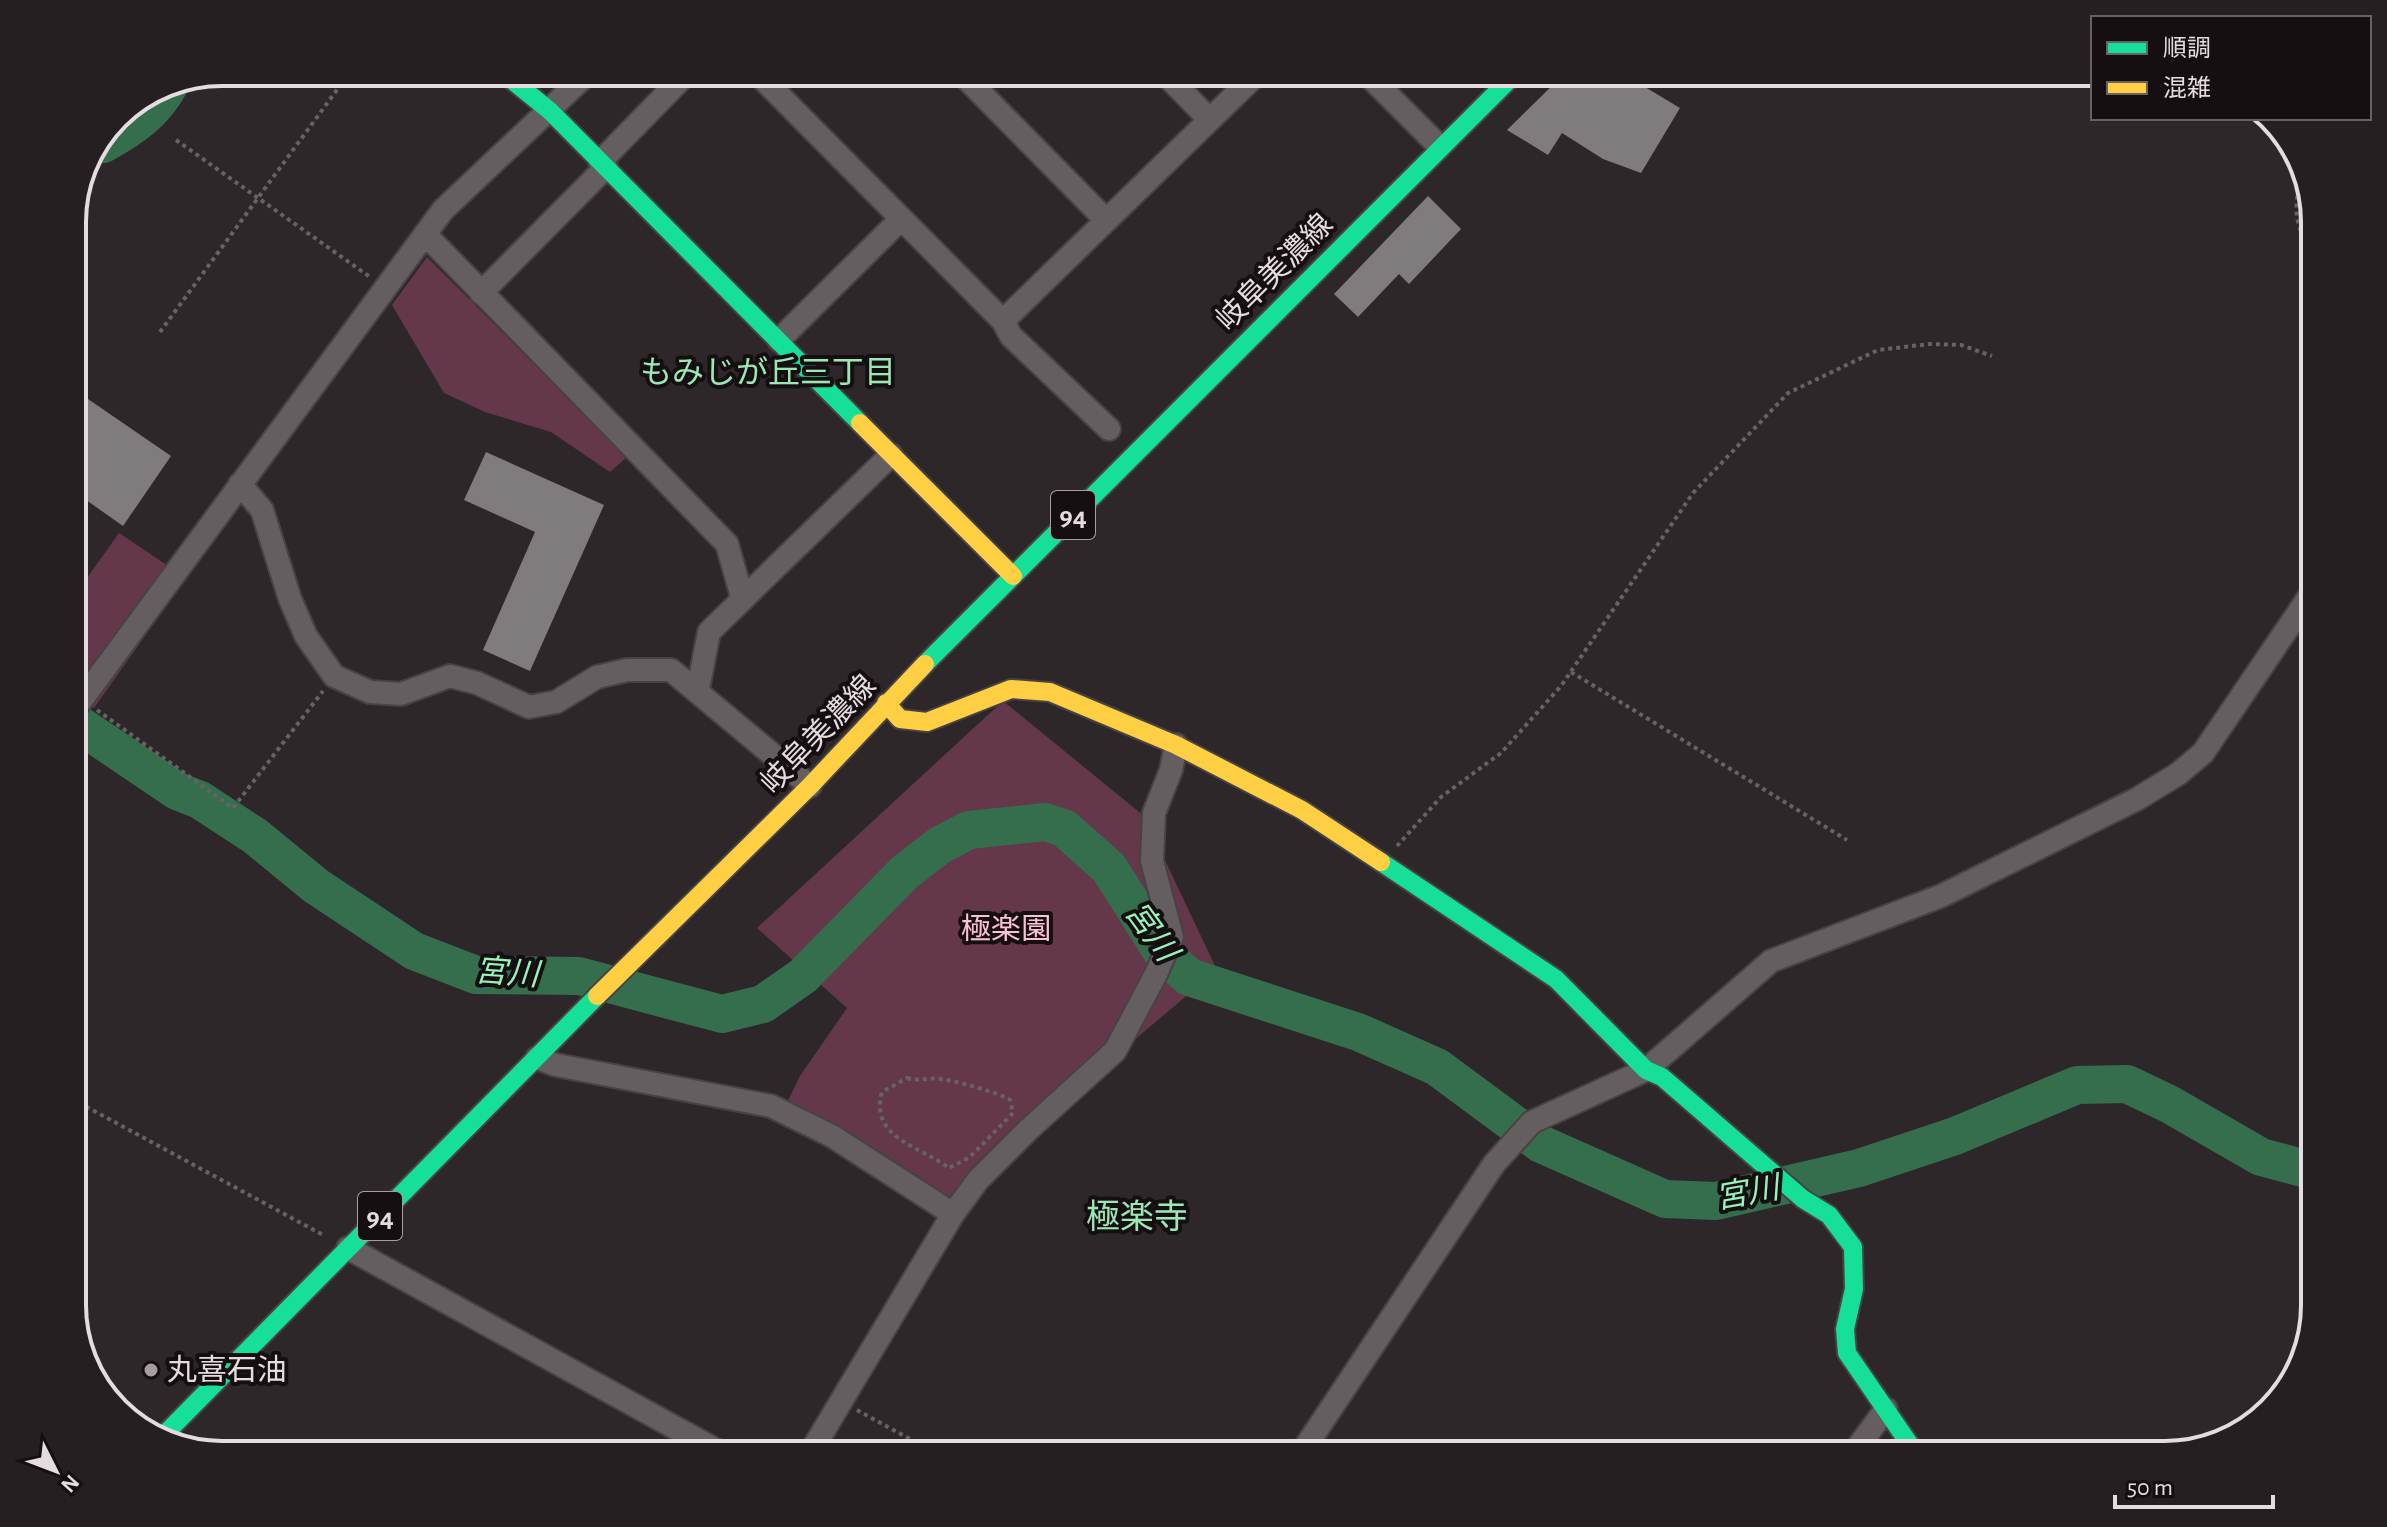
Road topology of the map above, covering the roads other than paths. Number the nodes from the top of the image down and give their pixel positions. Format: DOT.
graph roads {
  1 [pos="519,86"];
  2 [pos="575,86"];
  3 [pos="675,86"];
  4 [pos="770,86"];
  5 [pos="974,86"];
  6 [pos="1177,86"];
  7 [pos="1245,86"];
  8 [pos="1379,86"];
  9 [pos="1502,86"];
  10 [pos="550,111"];
  11 [pos="1210,120"];
  12 [pos="1439,146"];
  13 [pos="603,164"];
  14 [pos="901,219"];
  15 [pos="1106,220"];
  16 [pos="425,234"];
  17 [pos="481,293"];
  18 [pos="1003,321"];
  19 [pos="779,340"];
  20 [pos="1109,429"];
  21 [pos="891,455"];
  22 [pos="240,484"];
  23 [pos="1013,576"];
  24 [pos="742,597"];
  25 [pos="2301,609"];
  26 [pos="698,689"];
  27 [pos="86,690"];
  28 [pos="886,703"];
  29 [pos="1176,745"];
  30 [pos="810,786"];
  31 [pos="537,1058"];
  32 [pos="1646,1070"];
  33 [pos="953,1214"];
  34 [pos="348,1248"];
  35 [pos="1886,1409"];
  36 [pos="169,1430"];
  37 [pos="700,1441"];
  38 [pos="817,1441"];
  39 [pos="1309,1441"];
  40 [pos="1862,1441"];
  41 [pos="1908,1441"];
  1 -- 10 [label="street"];
  2 -- 10 [label="street"];
  3 -- 13 [label="street"];
  4 -- 14 [label="street"];
  5 -- 15 [label="street"];
  6 -- 11 [label="street"];
  7 -- 11 [label="street"];
  8 -- 12 [label="street"];
  9 -- 12 [label="street, 岐阜美濃線 / 94"];
  10 -- 13 [label="street"];
  10 -- 16 [label="street"];
  11 -- 15 [label="street"];
  12 -- 23 [label="street, 岐阜美濃線 / 94"];
  13 -- 17 [label="street"];
  13 -- 19 [label="street"];
  14 -- 18 [label="street"];
  14 -- 19 [label="street"];
  15 -- 18 [label="street"];
  16 -- 17 [label="street"];
  16 -- 22 [label="street"];
  17 -- 24 [label="street"];
  18 -- 20 [label="street"];
  19 -- 21 [label="street"];
  21 -- 23 [label="street"];
  21 -- 24 [label="street"];
  22 -- 26 [label="street"];
  22 -- 27 [label="street"];
  23 -- 28 [label="street, 岐阜美濃線 / 94"];
  24 -- 26 [label="street"];
  25 -- 32 [label="street"];
  26 -- 30 [label="street"];
  28 -- 29 [label="street"];
  28 -- 30 [label="street, 岐阜美濃線 / 94"];
  29 -- 32 [label="street"];
  29 -- 33 [label="street"];
  30 -- 31 [label="street, 岐阜美濃線 / 94"];
  31 -- 33 [label="street"];
  31 -- 34 [label="street, 岐阜美濃線 / 94"];
  32 -- 35 [label="street"];
  32 -- 39 [label="street"];
  33 -- 38 [label="street"];
  34 -- 36 [label="street, 岐阜美濃線 / 94"];
  34 -- 37 [label="street"];
  35 -- 40 [label="street"];
  35 -- 41 [label="street"];
}
